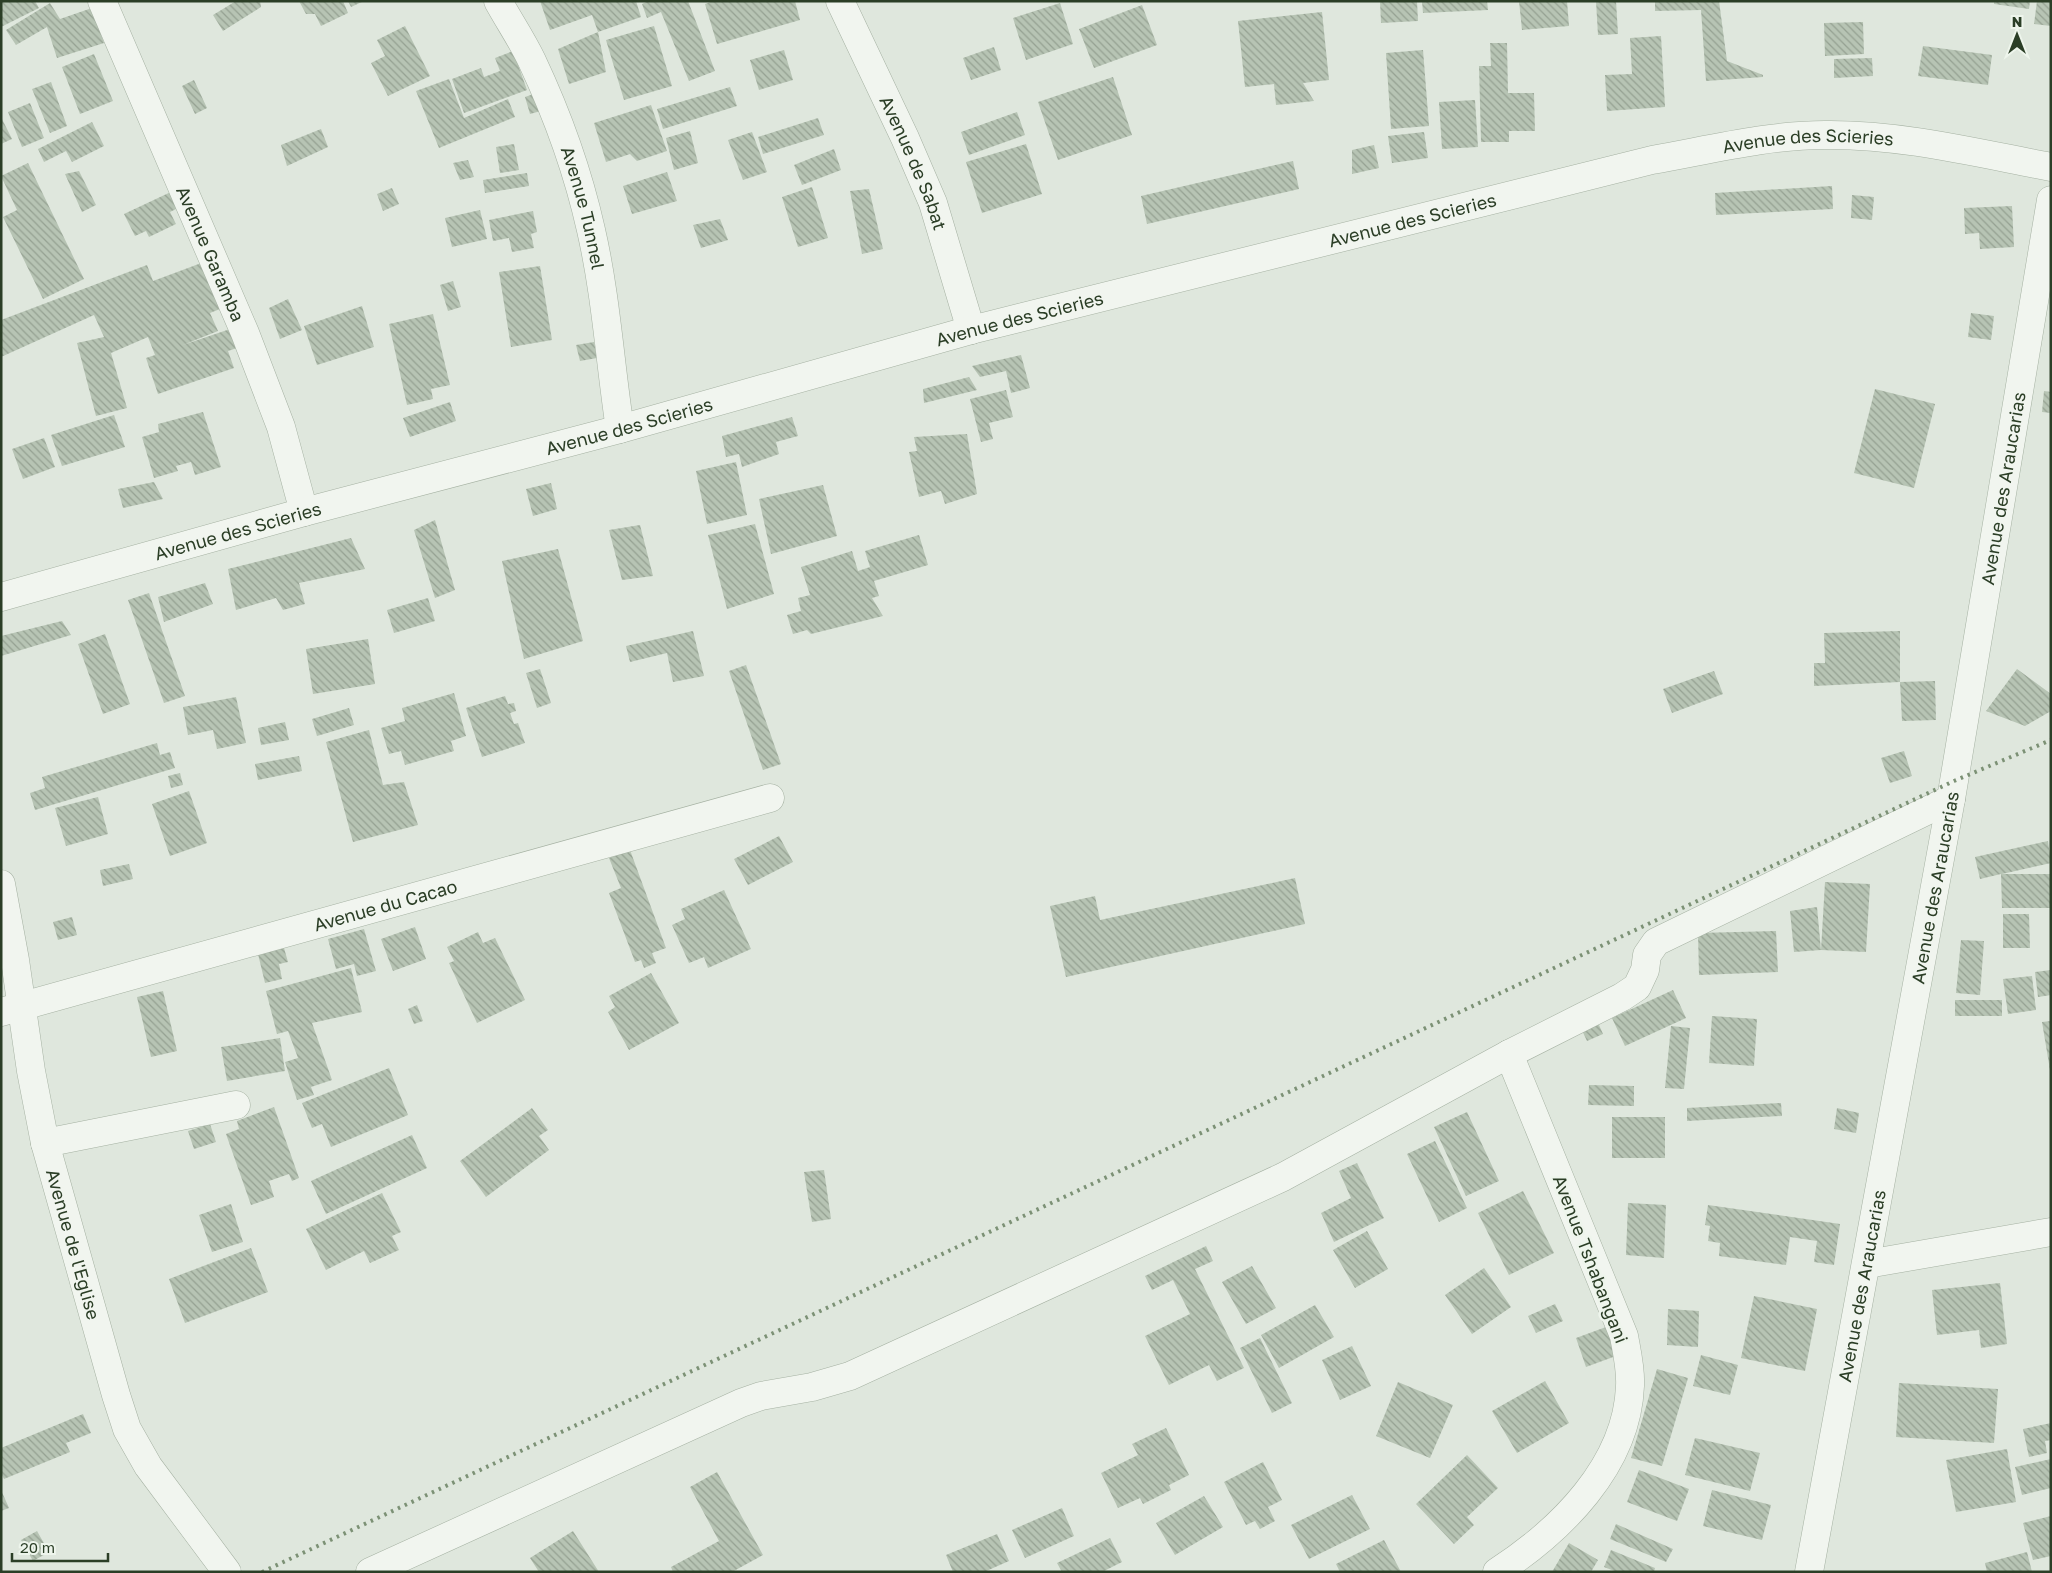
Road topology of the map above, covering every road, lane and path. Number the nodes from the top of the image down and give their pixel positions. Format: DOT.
graph roads {
  1 [pos="102,1"];
  2 [pos="498,1"];
  3 [pos="840,1"];
  4 [pos="2051,167"];
  5 [pos="2051,200"];
  6 [pos="971,330"];
  7 [pos="620,429"];
  8 [pos="304,512"];
  9 [pos="4,588"];
  10 [pos="770,798"];
  11 [pos="1951,799"];
  12 [pos="1,884"];
  13 [pos="11,1009"];
  14 [pos="1509,1054"];
  15 [pos="236,1105"];
  16 [pos="45,1143"];
  17 [pos="2051,1232"];
  18 [pos="1867,1264"];
  19 [pos="227,1572"];
  20 [pos="370,1572"];
  21 [pos="1497,1572"];
  22 [pos="1809,1572"];
  1 -- 8 [label="street, Avenue Garamba"];
  2 -- 7 [label="street, Avenue Tunnel"];
  3 -- 6 [label="street, Avenue de Sabat"];
  4 -- 6 [label="street, Avenue des Scieries"];
  5 -- 11 [label="street, Avenue des Araucarias"];
  6 -- 7 [label="street, Avenue des Scieries"];
  7 -- 8 [label="street, Avenue des Scieries"];
  8 -- 9 [label="street, Avenue des Scieries"];
  10 -- 13 [label="street, Avenue du Cacao"];
  11 -- 14 [label="street"];
  11 -- 18 [label="street, Avenue des Araucarias"];
  12 -- 13 [label="street, Avenue de l'Eglise"];
  13 -- 16 [label="street, Avenue de l'Eglise"];
  14 -- 20 [label="street"];
  14 -- 21 [label="street, Avenue Tshabangani"];
  15 -- 16 [label="street"];
  16 -- 19 [label="street, Avenue de l'Eglise"];
  17 -- 18 [label="street"];
  18 -- 22 [label="street, Avenue des Araucarias"];
}
